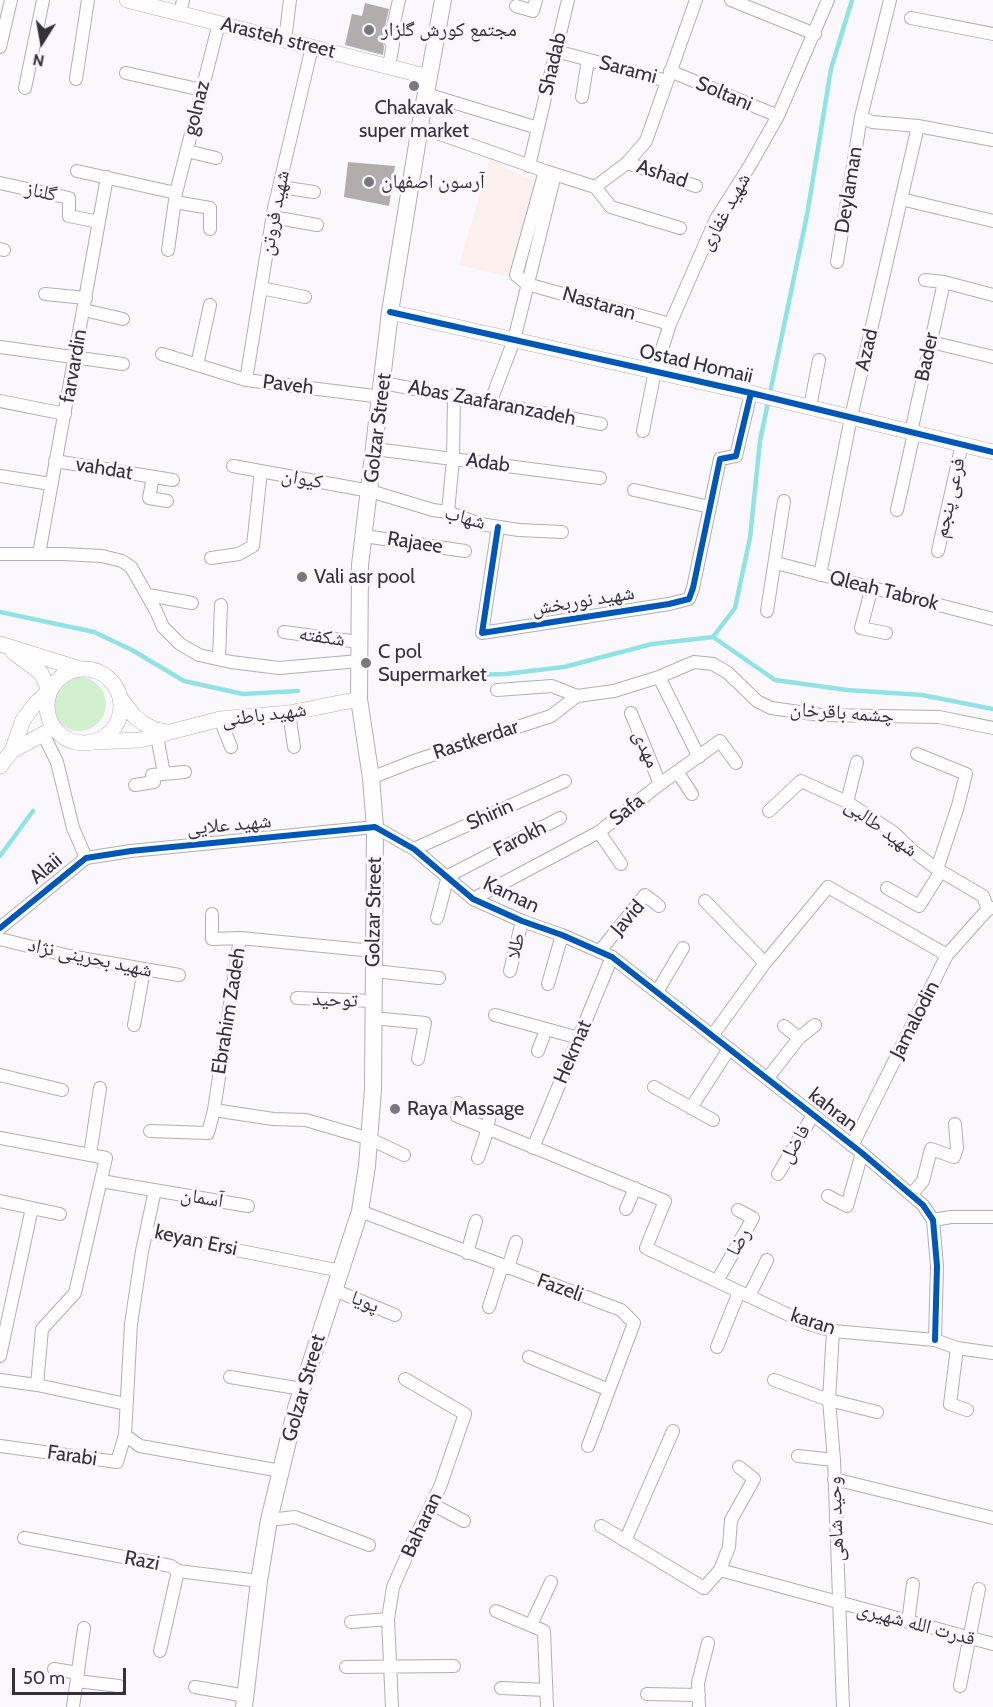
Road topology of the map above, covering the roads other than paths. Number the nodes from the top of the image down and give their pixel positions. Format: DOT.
graph roads {
  1 [pos="11,0"];
  2 [pos="43,0"];
  3 [pos="88,0"];
  4 [pos="127,0"];
  5 [pos="290,0"];
  6 [pos="399,0"];
  7 [pos="443,0"];
  8 [pos="536,0"];
  9 [pos="568,0"];
  10 [pos="696,0"];
  11 [pos="731,0"];
  12 [pos="828,0"];
  13 [pos="890,0"];
  14 [pos="516,6"];
  15 [pos="181,7"];
  16 [pos="911,18"];
  17 [pos="219,23"];
  18 [pos="815,34"];
  19 [pos="993,34"];
  20 [pos="285,40"];
  21 [pos="0,47"];
  22 [pos="312,47"];
  23 [pos="556,51"];
  24 [pos="588,60"];
  25 [pos="389,66"];
  26 [pos="126,73"];
  27 [pos="669,76"];
  28 [pos="429,77"];
  29 [pos="76,79"];
  30 [pos="25,88"];
  31 [pos="202,90"];
  32 [pos="426,94"];
  33 [pos="582,97"];
  34 [pos="778,116"];
  35 [pos="861,117"];
  36 [pos="918,126"];
  37 [pos="420,127"];
  38 [pos="538,128"];
  39 [pos="993,138"];
  40 [pos="187,150"];
  41 [pos="216,158"];
  42 [pos="627,163"];
  43 [pos="529,166"];
  44 [pos="76,171"];
  45 [pos="550,173"];
  46 [pos="107,177"];
  47 [pos="0,183"];
  48 [pos="696,186"];
  49 [pos="280,187"];
  50 [pos="595,187"];
  51 [pos="314,192"];
  52 [pos="175,197"];
  53 [pos="902,199"];
  54 [pos="273,217"];
  55 [pos="993,221"];
  56 [pos="99,222"];
  57 [pos="317,225"];
  58 [pos="680,228"];
  59 [pos="210,229"];
  60 [pos="168,250"];
  61 [pos="837,262"];
  62 [pos="925,280"];
  63 [pos="944,282"];
  64 [pos="527,284"];
  65 [pos="261,288"];
  66 [pos="45,294"];
  67 [pos="993,295"];
  68 [pos="305,297"];
  69 [pos="85,304"];
  70 [pos="210,305"];
  71 [pos="390,312"];
  72 [pos="123,319"];
  73 [pos="670,324"];
  74 [pos="514,339"];
  75 [pos="931,342"];
  76 [pos="0,346"];
  77 [pos="162,354"];
  78 [pos="75,357"];
  79 [pos="993,357"];
  80 [pos="819,360"];
  81 [pos="123,364"];
  82 [pos="197,365"];
  83 [pos="655,371"];
  84 [pos="246,380"];
  85 [pos="382,390"];
  86 [pos="751,393"];
  87 [pos="454,396"];
  88 [pos="0,401"];
  89 [pos="490,403"];
  90 [pos="805,406"];
  91 [pos="65,414"];
  92 [pos="851,417"];
  93 [pos="601,424"];
  94 [pos="643,431"];
  95 [pos="912,432"];
  96 [pos="962,444"];
  97 [pos="375,449"];
  98 [pos="993,452"];
  99 [pos="453,459"];
  100 [pos="56,461"];
  101 [pos="233,466"];
  102 [pos="261,471"];
  103 [pos="0,476"];
  104 [pos="153,477"];
  105 [pos="600,478"];
  106 [pos="173,480"];
  107 [pos="51,484"];
  108 [pos="634,490"];
  109 [pos="370,491"];
  110 [pos="167,501"];
  111 [pos="784,501"];
  112 [pos="710,507"];
  113 [pos="897,510"];
  114 [pos="448,512"];
  115 [pos="498,527"];
  116 [pos="562,532"];
  117 [pos="364,536"];
  118 [pos="465,551"];
  119 [pos="938,551"];
  120 [pos="0,554"];
  121 [pos="39,554"];
  122 [pos="211,558"];
  123 [pos="776,563"];
  124 [pos="820,575"];
  125 [pos="872,587"];
  126 [pos="148,595"];
  127 [pos="192,603"];
  128 [pos="221,605"];
  129 [pos="766,611"];
  130 [pos="993,619"];
  131 [pos="284,632"];
  132 [pos="886,633"];
  133 [pos="359,642"];
  134 [pos="0,644"];
  135 [pos="219,659"];
  136 [pos="359,661"];
  137 [pos="80,669"];
  138 [pos="659,677"];
  139 [pos="497,690"];
  140 [pos="49,691"];
  141 [pos="577,696"];
  142 [pos="120,698"];
  143 [pos="359,699"];
  144 [pos="289,713"];
  145 [pos="631,713"];
  146 [pos="220,719"];
  147 [pos="993,728"];
  148 [pos="48,731"];
  149 [pos="164,734"];
  150 [pos="94,742"];
  151 [pos="231,747"];
  152 [pos="294,747"];
  153 [pos="12,751"];
  154 [pos="917,754"];
  155 [pos="699,757"];
  156 [pos="857,762"];
  157 [pos="736,763"];
  158 [pos="0,766"];
  159 [pos="185,772"];
  160 [pos="678,772"];
  161 [pos="164,774"];
  162 [pos="371,778"];
  163 [pos="565,781"];
  164 [pos="660,784"];
  165 [pos="135,785"];
  166 [pos="692,794"];
  167 [pos="847,802"];
  168 [pos="769,811"];
  169 [pos="560,818"];
  170 [pos="375,827"];
  171 [pos="599,832"];
  172 [pos="414,849"];
  173 [pos="86,858"];
  174 [pos="621,864"];
  175 [pos="939,870"];
  176 [pos="448,876"];
  177 [pos="887,888"];
  178 [pos="473,898"];
  179 [pos="705,901"];
  180 [pos="659,906"];
  181 [pos="990,908"];
  182 [pos="212,914"];
  183 [pos="437,918"];
  184 [pos="522,921"];
  185 [pos="0,928"];
  186 [pos="562,935"];
  187 [pos="240,938"];
  188 [pos="0,939"];
  189 [pos="683,948"];
  190 [pos="374,951"];
  191 [pos="606,954"];
  192 [pos="948,955"];
  193 [pos="765,963"];
  194 [pos="144,970"];
  195 [pos="374,971"];
  196 [pos="510,971"];
  197 [pos="179,975"];
  198 [pos="440,978"];
  199 [pos="548,984"];
  200 [pos="657,992"];
  201 [pos="297,998"];
  202 [pos="373,1009"];
  203 [pos="495,1015"];
  204 [pos="134,1025"];
  205 [pos="815,1025"];
  206 [pos="784,1026"];
  207 [pos="546,1029"];
  208 [pos="712,1035"];
  209 [pos="579,1038"];
  210 [pos="800,1038"];
  211 [pos="729,1049"];
  212 [pos="538,1051"];
  213 [pos="418,1059"];
  214 [pos="0,1076"];
  215 [pos="767,1079"];
  216 [pos="654,1087"];
  217 [pos="100,1088"];
  218 [pos="62,1090"];
  219 [pos="458,1103"];
  220 [pos="691,1108"];
  221 [pos="214,1110"];
  222 [pos="491,1110"];
  223 [pos="813,1115"];
  224 [pos="713,1120"];
  225 [pos="955,1124"];
  226 [pos="486,1128"];
  227 [pos="150,1131"];
  228 [pos="0,1138"];
  229 [pos="370,1139"];
  230 [pos="533,1148"];
  231 [pos="857,1150"];
  232 [pos="90,1155"];
  233 [pos="404,1155"];
  234 [pos="478,1158"];
  235 [pos="778,1174"];
  236 [pos="101,1181"];
  237 [pos="635,1188"];
  238 [pos="155,1190"];
  239 [pos="911,1194"];
  240 [pos="828,1196"];
  241 [pos="0,1201"];
  242 [pos="248,1206"];
  243 [pos="32,1208"];
  244 [pos="626,1209"];
  245 [pos="738,1210"];
  246 [pos="360,1211"];
  247 [pos="60,1214"];
  248 [pos="993,1217"];
  249 [pos="933,1220"];
  250 [pos="476,1221"];
  251 [pos="146,1233"];
  252 [pos="516,1242"];
  253 [pos="467,1253"];
  254 [pos="767,1260"];
  255 [pos="505,1267"];
  256 [pos="340,1271"];
  257 [pos="717,1281"];
  258 [pos="334,1290"];
  259 [pos="744,1294"];
  260 [pos="489,1307"];
  261 [pos="4,1314"];
  262 [pos="395,1315"];
  263 [pos="833,1331"];
  264 [pos="935,1340"];
  265 [pos="717,1347"];
  266 [pos="957,1348"];
  267 [pos="993,1353"];
  268 [pos="0,1356"];
  269 [pos="529,1357"];
  270 [pos="230,1377"];
  271 [pos="0,1380"];
  272 [pos="405,1380"];
  273 [pos="774,1380"];
  274 [pos="37,1385"];
  275 [pos="302,1389"];
  276 [pos="609,1390"];
  277 [pos="829,1400"];
  278 [pos="126,1404"];
  279 [pos="967,1410"];
  280 [pos="877,1412"];
  281 [pos="673,1431"];
  282 [pos="125,1436"];
  283 [pos="0,1446"];
  284 [pos="588,1446"];
  285 [pos="798,1456"];
  286 [pos="834,1460"];
  287 [pos="739,1467"];
  288 [pos="281,1471"];
  289 [pos="834,1479"];
  290 [pos="432,1504"];
  291 [pos="993,1518"];
  292 [pos="269,1520"];
  293 [pos="464,1521"];
  294 [pos="601,1526"];
  295 [pos="24,1538"];
  296 [pos="625,1541"];
  297 [pos="369,1545"];
  298 [pos="720,1570"];
  299 [pos="178,1571"];
  300 [pos="260,1581"];
  301 [pos="551,1582"];
  302 [pos="913,1584"];
  303 [pos="979,1589"];
  304 [pos="840,1604"];
  305 [pos="496,1611"];
  306 [pos="388,1619"];
  307 [pos="351,1622"];
  308 [pos="908,1622"];
  309 [pos="531,1625"];
  310 [pos="84,1628"];
  311 [pos="968,1638"];
  312 [pos="708,1643"];
  313 [pos="993,1644"];
  314 [pos="160,1651"];
  315 [pos="391,1666"];
  316 [pos="454,1666"];
  317 [pos="346,1667"];
  318 [pos="54,1669"];
  319 [pos="78,1677"];
  320 [pos="119,1686"];
  321 [pos="960,1686"];
  322 [pos="195,1687"];
  323 [pos="501,1688"];
  324 [pos="546,1690"];
  325 [pos="647,1694"];
  326 [pos="245,1701"];
  327 [pos="699,1701"];
  328 [pos="74,1707"];
  329 [pos="392,1707"];
  330 [pos="547,1707"];
  331 [pos="843,1707"];
  1 -- 21 [label="street"];
  2 -- 30 [label="street"];
  3 -- 29 [label="street"];
  4 -- 15 [label="street, Arasteh street"];
  5 -- 20 [label="street"];
  6 -- 25 [label="street"];
  7 -- 28 [label="main road, Golzar Street"];
  8 -- 14 [label="street"];
  9 -- 23 [label="street, Shadab"];
  10 -- 27 [label="street"];
  11 -- 18 [label="street"];
  12 -- 18 [label="street, شهید غفاری"];
  13 -- 35 [label="street, Deylaman"];
  15 -- 17 [label="street, Arasteh street"];
  16 -- 19 [label="street"];
  17 -- 20 [label="street, Arasteh street"];
  17 -- 31 [label="street, golnaz"];
  18 -- 34 [label="street, شهید غفاری"];
  20 -- 22 [label="street, Arasteh street"];
  22 -- 25 [label="street, Arasteh street"];
  22 -- 49 [label="street, شهید فروتن"];
  23 -- 24 [label="street, Sarami"];
  23 -- 38 [label="street, Shadab"];
  24 -- 27 [label="street, Sarami"];
  24 -- 33 [label="street, Sarami"];
  25 -- 28 [label="street, Arasteh street"];
  26 -- 31 [label="street"];
  27 -- 34 [label="street, Soltani"];
  27 -- 42 [label="street"];
  28 -- 32 [label="main road, Golzar Street"];
  31 -- 40 [label="street, golnaz"];
  32 -- 37 [label="main road, Golzar Street"];
  32 -- 38 [label="street"];
  34 -- 73 [label="street, شهید غفاری"];
  35 -- 36 [label="street, Deylaman"];
  35 -- 61 [label="street, Deylaman"];
  36 -- 39 [label="street, Deylaman"];
  36 -- 53 [label="street, Azad"];
  37 -- 43 [label="street"];
  37 -- 71 [label="main road, Golzar Street"];
  38 -- 43 [label="street, Shadab"];
  40 -- 41 [label="street"];
  40 -- 52 [label="street, golnaz"];
  42 -- 48 [label="street, Ashad"];
  42 -- 50 [label="street"];
  43 -- 45 [label="street"];
  44 -- 46 [label="street"];
  45 -- 50 [label="street"];
  45 -- 64 [label="street"];
  46 -- 52 [label="street"];
  46 -- 56 [label="street, farvardin"];
  47 -- 56 [label="street, گلناز"];
  49 -- 51 [label="street"];
  49 -- 54 [label="street, شهید فروتن"];
  50 -- 58 [label="street"];
  52 -- 59 [label="street"];
  52 -- 60 [label="street, golnaz"];
  53 -- 55 [label="street"];
  53 -- 92 [label="street, Azad"];
  54 -- 57 [label="street"];
  54 -- 65 [label="street, شهید فروتن"];
  56 -- 69 [label="street, farvardin"];
  62 -- 63 [label="street"];
  63 -- 67 [label="street"];
  63 -- 75 [label="street, Bader"];
  64 -- 73 [label="street, Nastaran"];
  64 -- 74 [label="street"];
  65 -- 68 [label="street"];
  65 -- 84 [label="street, شهید فروتن"];
  66 -- 69 [label="street"];
  69 -- 72 [label="street"];
  69 -- 78 [label="street, farvardin"];
  70 -- 82 [label="street"];
  71 -- 74 [label="street, Ostad Homaii"];
  71 -- 85 [label="main road, Golzar Street"];
  73 -- 83 [label="street, شهید غفاری"];
  74 -- 83 [label="street, Ostad Homaii"];
  74 -- 89 [label="street"];
  75 -- 79 [label="street"];
  75 -- 95 [label="street, Bader"];
  76 -- 78 [label="street"];
  77 -- 82 [label="street, Paveh"];
  78 -- 81 [label="street"];
  78 -- 91 [label="street, farvardin"];
  80 -- 90 [label="street"];
  82 -- 84 [label="street, Paveh"];
  83 -- 86 [label="street, Ostad Homaii"];
  83 -- 94 [label="street, شهید غفاری"];
  84 -- 85 [label="street, Paveh"];
  85 -- 87 [label="street, Abas Zaafaranzadeh"];
  85 -- 97 [label="main road, Golzar Street"];
  86 -- 90 [label="street, Ostad Homaii"];
  86 -- 112 [label="street"];
  87 -- 89 [label="street, Abas Zaafaranzadeh"];
  87 -- 99 [label="street"];
  88 -- 91 [label="street"];
  89 -- 93 [label="street, Abas Zaafaranzadeh"];
  90 -- 92 [label="street, Ostad Homaii"];
  91 -- 100 [label="street, farvardin"];
  92 -- 95 [label="street, Ostad Homaii"];
  92 -- 124 [label="street, Azad"];
  95 -- 96 [label="street, Ostad Homaii"];
  95 -- 113 [label="street, Bader"];
  96 -- 98 [label="street, Ostad Homaii"];
  96 -- 119 [label="street, فرعی پنجم"];
  97 -- 99 [label="street, Adab"];
  97 -- 109 [label="main road, Golzar Street"];
  99 -- 105 [label="street, Adab"];
  99 -- 114 [label="street"];
  100 -- 104 [label="street, vahdat"];
  100 -- 107 [label="street, farvardin"];
  101 -- 102 [label="street, کیوان"];
  102 -- 109 [label="street, کیوان"];
  102 -- 122 [label="street"];
  103 -- 107 [label="street"];
  104 -- 106 [label="street, vahdat"];
  104 -- 110 [label="street, vahdat"];
  107 -- 121 [label="street, farvardin"];
  108 -- 112 [label="street"];
  109 -- 114 [label="street, شهاب"];
  109 -- 117 [label="main road, Golzar Street"];
  111 -- 123 [label="street"];
  112 -- 115 [label="street, شهید نوربخش"];
  114 -- 115 [label="street, شهاب"];
  115 -- 116 [label="street, شهاب"];
  117 -- 118 [label="street, Rajaee"];
  117 -- 133 [label="main road, Golzar Street"];
  120 -- 121 [label="street"];
  121 -- 126 [label="street"];
  123 -- 124 [label="street, Qleah Tabrok"];
  123 -- 129 [label="street"];
  124 -- 125 [label="street, Qleah Tabrok"];
  125 -- 130 [label="street, Qleah Tabrok"];
  125 -- 132 [label="street"];
  126 -- 127 [label="street"];
  126 -- 135 [label="street"];
  128 -- 135 [label="street"];
  131 -- 133 [label="street, شکفته"];
  133 -- 136 [label="main road, Golzar Street"];
  134 -- 137 [label="street"];
  134 -- 140 [label="street"];
  135 -- 136 [label="street"];
  136 -- 143 [label="main road, Golzar Street"];
  137 -- 140 [label="street"];
  137 -- 142 [label="street"];
  138 -- 141 [label="street, چشمه باقرخان"];
  138 -- 147 [label="street, چشمه باقرخان"];
  138 -- 155 [label="street"];
  139 -- 141 [label="street, چشمه باقرخان"];
  140 -- 148 [label="street"];
  140 -- 153 [label="street"];
  141 -- 162 [label="street, Rastkerdar"];
  142 -- 149 [label="street"];
  142 -- 150 [label="street"];
  143 -- 144 [label="street, شهید باطنی"];
  143 -- 162 [label="main road, Golzar Street"];
  144 -- 146 [label="street, شهید باطنی"];
  144 -- 152 [label="street"];
  145 -- 164 [label="street, مهدی"];
  146 -- 149 [label="street, شهید باطنی"];
  146 -- 151 [label="street"];
  148 -- 150 [label="street"];
  148 -- 153 [label="street"];
  148 -- 173 [label="street"];
  149 -- 150 [label="street, شهید باطنی"];
  149 -- 161 [label="street"];
  153 -- 158 [label="street"];
  154 -- 175 [label="street"];
  155 -- 157 [label="street, Safa"];
  155 -- 160 [label="street, Safa"];
  156 -- 167 [label="street"];
  159 -- 161 [label="street"];
  160 -- 164 [label="street, Safa"];
  160 -- 166 [label="street"];
  161 -- 165 [label="street"];
  162 -- 170 [label="main road, Golzar Street"];
  163 -- 172 [label="street, Shirin"];
  164 -- 171 [label="street, Safa"];
  167 -- 168 [label="street, شهید طالبی"];
  167 -- 175 [label="street, شهید طالبی"];
  169 -- 176 [label="street, Farokh"];
  170 -- 172 [label="street, Kaman"];
  170 -- 173 [label="street, شهید علایی"];
  170 -- 190 [label="main road, Golzar Street"];
  171 -- 174 [label="street"];
  171 -- 178 [label="street, Safa"];
  172 -- 176 [label="street, Kaman"];
  173 -- 185 [label="street, Alaii"];
  175 -- 177 [label="street"];
  175 -- 181 [label="street, شهید طالبی"];
  176 -- 178 [label="street, Kaman"];
  176 -- 183 [label="street"];
  178 -- 184 [label="street, Kaman"];
  179 -- 193 [label="street"];
  180 -- 191 [label="street, Javid"];
  181 -- 192 [label="street, Jamalodin"];
  182 -- 187 [label="street"];
  184 -- 186 [label="street, Kaman"];
  184 -- 196 [label="street, طلا"];
  186 -- 191 [label="street, Kaman"];
  186 -- 199 [label="street"];
  187 -- 190 [label="street, Ebrahim Zadeh"];
  187 -- 221 [label="street, Ebrahim Zadeh"];
  188 -- 194 [label="street, شهید بحرینی نژاد"];
  189 -- 200 [label="street"];
  190 -- 195 [label="main road, Golzar Street"];
  191 -- 200 [label="street, kahran"];
  191 -- 209 [label="street, Hekmat"];
  192 -- 193 [label="street"];
  192 -- 231 [label="street, Jamalodin"];
  193 -- 208 [label="street"];
  194 -- 197 [label="street, شهید بحرینی نژاد"];
  194 -- 204 [label="street"];
  195 -- 198 [label="street"];
  195 -- 202 [label="main road, Golzar Street"];
  200 -- 208 [label="street, kahran"];
  201 -- 202 [label="street, توحید"];
  202 -- 213 [label="street, توحید"];
  202 -- 229 [label="main road, Golzar Street"];
  203 -- 207 [label="street"];
  205 -- 210 [label="street"];
  206 -- 210 [label="street"];
  207 -- 209 [label="street"];
  207 -- 212 [label="street"];
  208 -- 211 [label="street, kahran"];
  209 -- 230 [label="street, Hekmat"];
  210 -- 215 [label="street"];
  211 -- 215 [label="street, kahran"];
  211 -- 220 [label="street"];
  214 -- 218 [label="street"];
  215 -- 223 [label="street, kahran"];
  216 -- 220 [label="street"];
  217 -- 232 [label="street"];
  219 -- 226 [label="street"];
  220 -- 224 [label="street"];
  221 -- 227 [label="street, Ebrahim Zadeh"];
  221 -- 229 [label="street"];
  222 -- 226 [label="street"];
  223 -- 231 [label="street, kahran"];
  223 -- 235 [label="street, فاضل"];
  225 -- 239 [label="street"];
  226 -- 230 [label="street"];
  226 -- 234 [label="street"];
  228 -- 232 [label="street"];
  229 -- 233 [label="street"];
  229 -- 246 [label="main road, Golzar Street"];
  230 -- 237 [label="street"];
  231 -- 239 [label="street, kahran"];
  231 -- 240 [label="street, Jamalodin"];
  232 -- 236 [label="street"];
  236 -- 238 [label="street"];
  236 -- 274 [label="street"];
  237 -- 244 [label="street"];
  237 -- 257 [label="street, karan"];
  238 -- 242 [label="street, آسمان"];
  238 -- 251 [label="street, keyan Ersi"];
  239 -- 249 [label="street, kahran"];
  241 -- 243 [label="street"];
  243 -- 247 [label="street"];
  243 -- 261 [label="street"];
  245 -- 257 [label="street, رضا"];
  246 -- 253 [label="street, Fazeli"];
  246 -- 256 [label="main road, Golzar Street"];
  248 -- 249 [label="street"];
  249 -- 264 [label="street"];
  250 -- 253 [label="street"];
  251 -- 256 [label="street, keyan Ersi"];
  251 -- 278 [label="street"];
  252 -- 255 [label="street"];
  253 -- 255 [label="street, Fazeli"];
  254 -- 259 [label="street"];
  255 -- 260 [label="street"];
  255 -- 276 [label="street, Fazeli"];
  256 -- 258 [label="main road, Golzar Street"];
  257 -- 259 [label="street, karan"];
  258 -- 262 [label="street, پویا"];
  258 -- 275 [label="main road, Golzar Street"];
  259 -- 263 [label="street, karan"];
  259 -- 265 [label="street"];
  261 -- 268 [label="street"];
  263 -- 264 [label="street, karan"];
  263 -- 277 [label="street, وحید شاهی"];
  264 -- 266 [label="street, karan"];
  266 -- 267 [label="street, karan"];
  266 -- 279 [label="street"];
  269 -- 276 [label="street"];
  270 -- 275 [label="street"];
  271 -- 274 [label="street"];
  272 -- 290 [label="street, Baharan"];
  273 -- 277 [label="street"];
  274 -- 278 [label="street"];
  275 -- 288 [label="main road, Golzar Street"];
  276 -- 284 [label="street, Fazeli"];
  277 -- 280 [label="street"];
  277 -- 286 [label="street, وحید شاهی"];
  278 -- 282 [label="street"];
  281 -- 296 [label="street"];
  282 -- 283 [label="street, Farabi"];
  282 -- 288 [label="street"];
  285 -- 286 [label="street"];
  286 -- 289 [label="street, وحید شاهی"];
  287 -- 298 [label="street"];
  288 -- 292 [label="main road, Golzar Street"];
  289 -- 291 [label="street"];
  289 -- 304 [label="street, وحید شاهی"];
  290 -- 293 [label="street"];
  290 -- 306 [label="street, Baharan"];
  292 -- 297 [label="street"];
  292 -- 300 [label="main road, Golzar Street"];
  294 -- 296 [label="street"];
  295 -- 299 [label="street, Razi"];
  296 -- 298 [label="street"];
  298 -- 304 [label="street, قدرت الله شهیری"];
  299 -- 300 [label="street, Razi"];
  299 -- 314 [label="street"];
  300 -- 326 [label="main road, Golzar Street"];
  301 -- 309 [label="street"];
  302 -- 308 [label="street"];
  303 -- 311 [label="street"];
  304 -- 308 [label="street, قدرت الله شهیری"];
  304 -- 331 [label="street, وحید شاهی"];
  305 -- 309 [label="street"];
  306 -- 307 [label="street"];
  306 -- 315 [label="street, Baharan"];
  308 -- 311 [label="street, قدرت الله شهیری"];
  309 -- 324 [label="street"];
  310 -- 319 [label="street"];
  311 -- 313 [label="street, قدرت الله شهیری"];
  311 -- 321 [label="street"];
  312 -- 327 [label="street"];
  315 -- 316 [label="street"];
  315 -- 317 [label="street"];
  315 -- 329 [label="street, Baharan"];
  318 -- 319 [label="street"];
  319 -- 320 [label="street"];
  319 -- 328 [label="street"];
  322 -- 326 [label="street"];
  323 -- 324 [label="street"];
  324 -- 330 [label="street"];
  325 -- 327 [label="street"];
}
